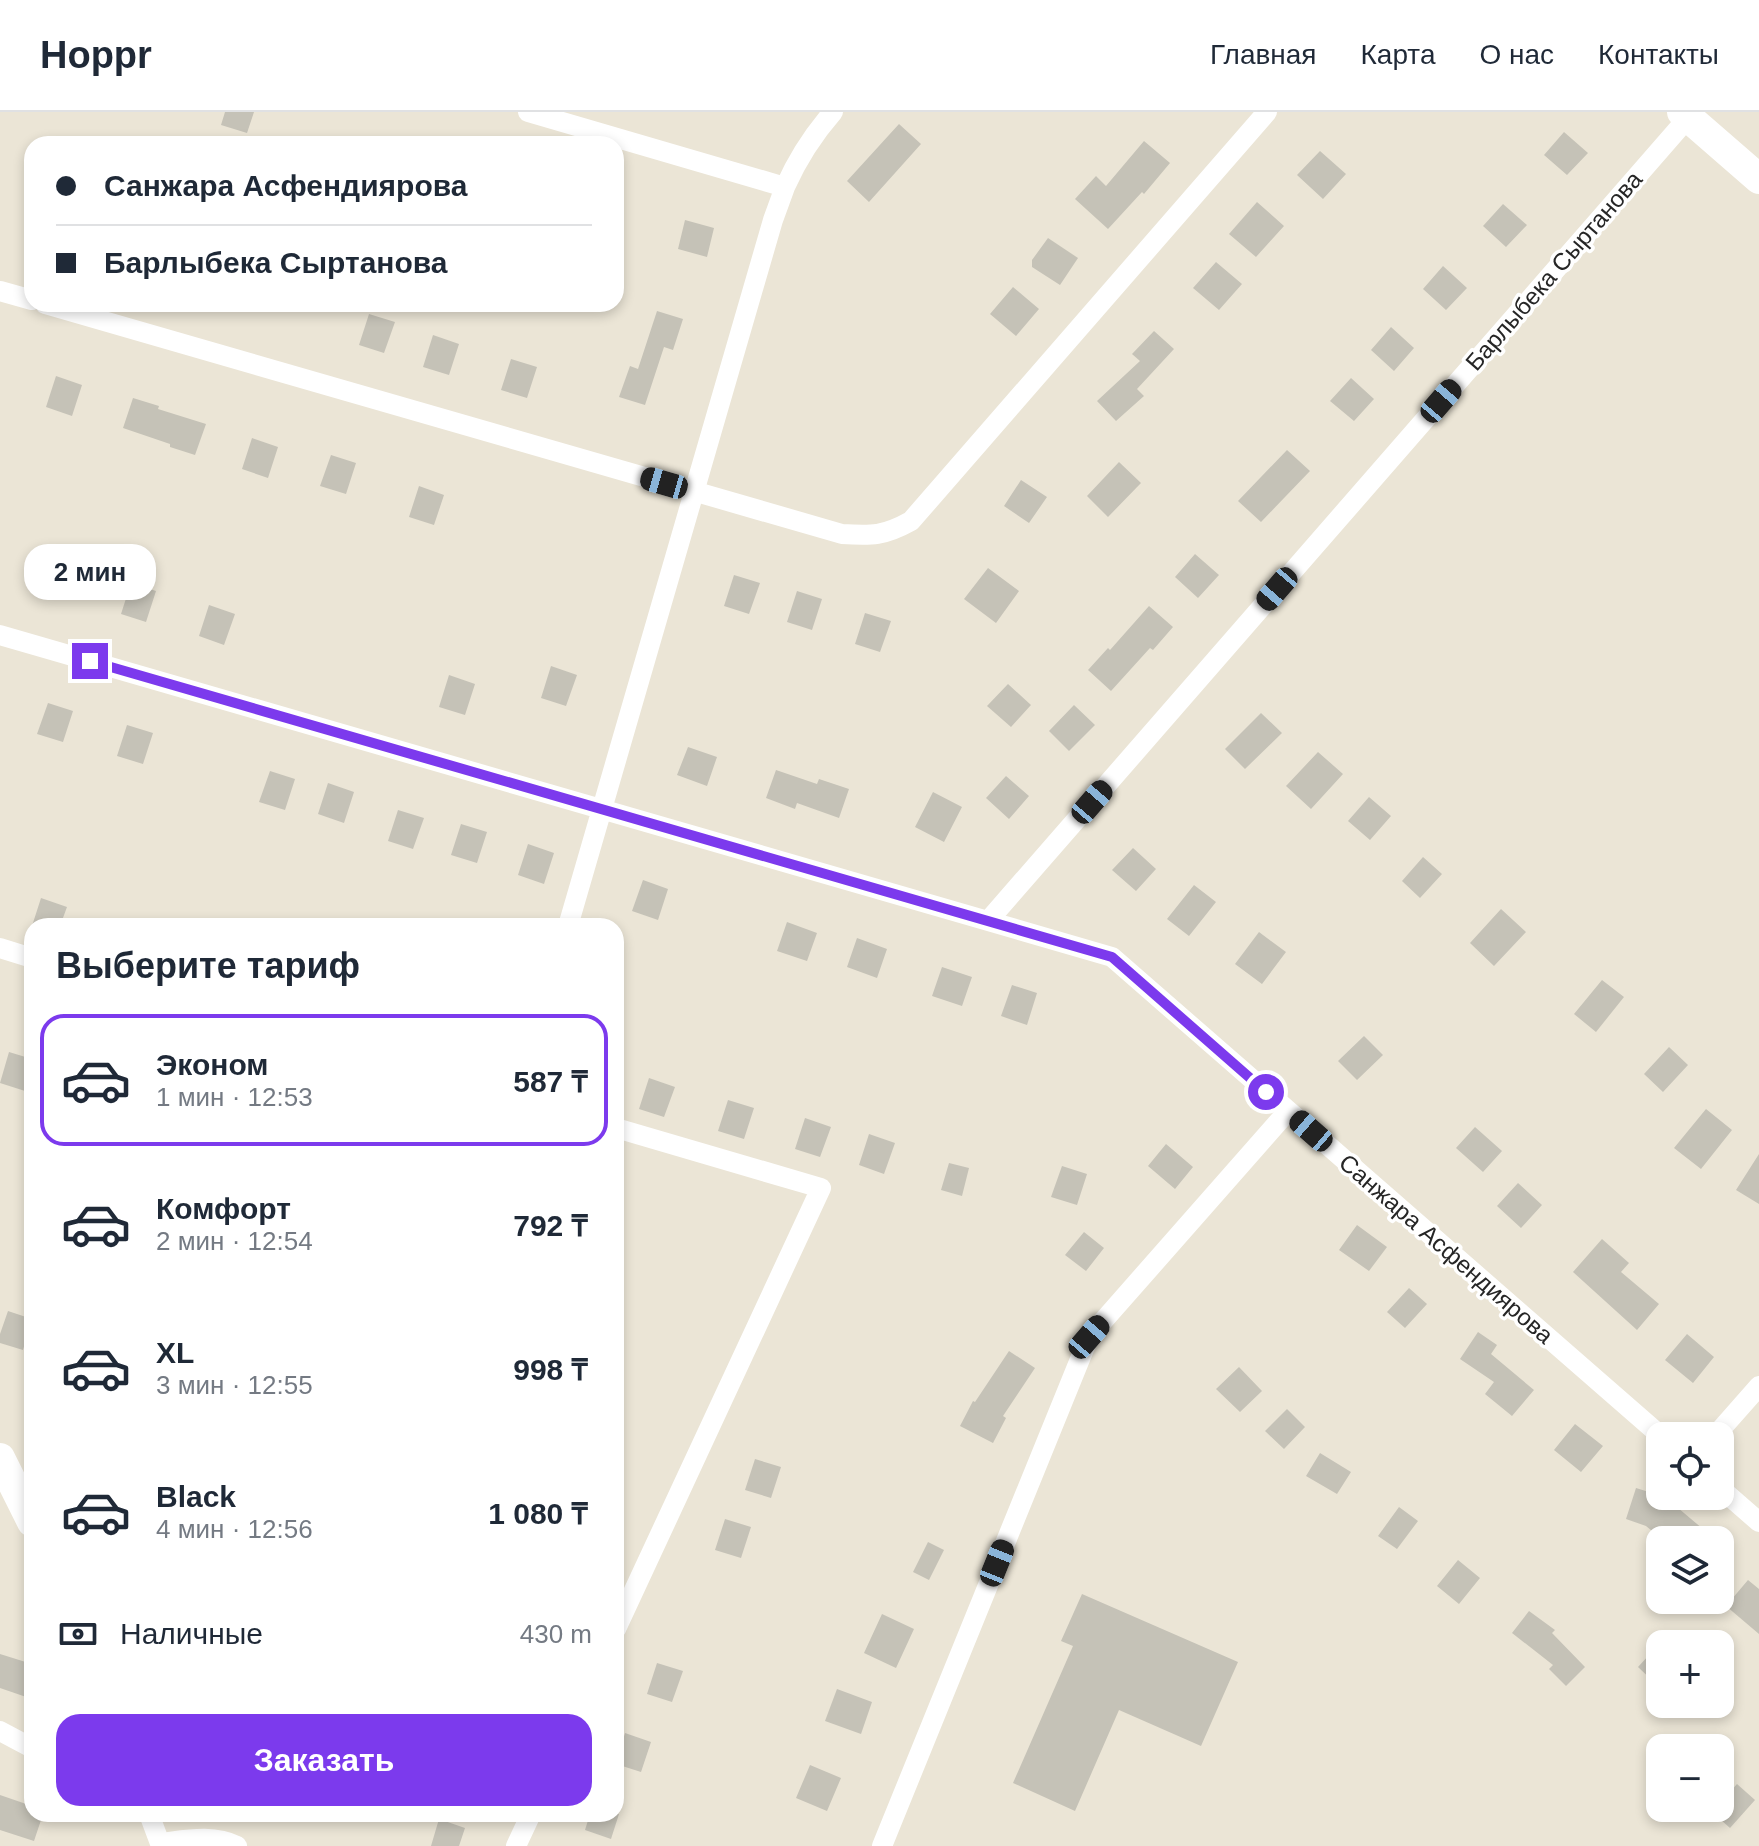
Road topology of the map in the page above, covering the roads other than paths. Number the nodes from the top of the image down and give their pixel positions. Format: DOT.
graph roads {
  1 [pos="528,112"];
  2 [pos="833,112"];
  3 [pos="1267,112"];
  4 [pos="1687,114"];
  5 [pos="610,136"];
  6 [pos="624,140"];
  7 [pos="1759,179"];
  8 [pos="785,187"];
  9 [pos="0,291"];
  10 [pos="24,298"];
  11 [pos="73,312"];
  12 [pos="693,491"];
  13 [pos="0,635"];
  14 [pos="602,808"];
  15 [pos="570,918"];
  16 [pos="988,921"];
  17 [pos="0,948"];
  18 [pos="24,956"];
  19 [pos="1288,1111"];
  20 [pos="624,1130"];
  21 [pos="1759,1386"];
  22 [pos="1727,1422"];
  23 [pos="1646,1423"];
  24 [pos="0,1458"];
  25 [pos="1734,1500"];
  26 [pos="24,1506"];
  27 [pos="1759,1522"];
  28 [pos="624,1612"];
  29 [pos="0,1731"];
  30 [pos="24,1744"];
  31 [pos="152,1822"];
  32 [pos="527,1822"];
  33 [pos="161,1844"];
  34 [pos="237,1846"];
  35 [pos="516,1846"];
  36 [pos="882,1846"];
  1 -- 5 [label="street"];
  2 -- 8 [label="street"];
  3 -- 12 [label="street"];
  4 -- 7 [label="street"];
  4 -- 16 [label="street, Барлыбека Сыртанова"];
  6 -- 8 [label="street"];
  8 -- 12 [label="street"];
  9 -- 10 [label="street"];
  11 -- 12 [label="street"];
  12 -- 14 [label="street"];
  13 -- 14 [label="street"];
  14 -- 15 [label="street"];
  14 -- 16 [label="street"];
  16 -- 19 [label="street, Санжара Асфендиярова"];
  17 -- 18 [label="street"];
  19 -- 23 [label="street, Санжара Асфендиярова"];
  19 -- 36 [label="street"];
  20 -- 28 [label="street"];
  21 -- 22 [label="street"];
  24 -- 26 [label="street"];
  25 -- 27 [label="street"];
  29 -- 30 [label="street"];
  31 -- 33 [label="street"];
  32 -- 35 [label="street"];
  33 -- 34 [label="street"];
}
